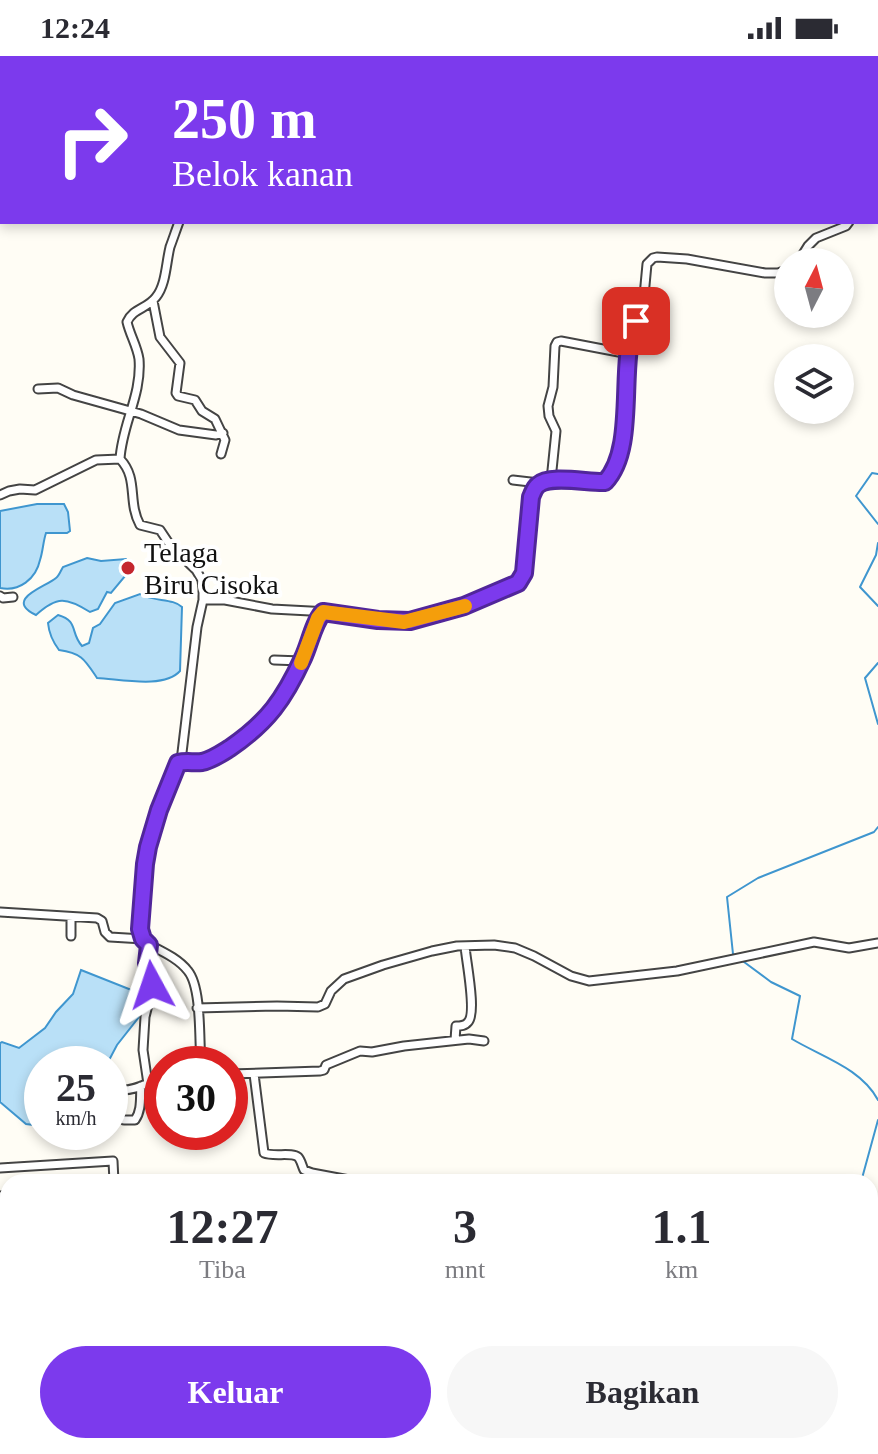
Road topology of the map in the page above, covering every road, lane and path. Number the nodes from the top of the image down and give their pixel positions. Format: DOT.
graph roads {
  1 [pos="178,224"];
  2 [pos="848,224"];
  3 [pos="807,248"];
  4 [pos="774,273"];
  5 [pos="153,301"];
  6 [pos="629,354"];
  7 [pos="38,389"];
  8 [pos="131,411"];
  9 [pos="223,433"];
  10 [pos="221,454"];
  11 [pos="120,459"];
  12 [pos="513,480"];
  13 [pos="551,480"];
  14 [pos="539,483"];
  15 [pos="0,495"];
  16 [pos="0,596"];
  17 [pos="13,597"];
  18 [pos="203,600"];
  19 [pos="323,612"];
  20 [pos="274,660"];
  21 [pos="302,661"];
  22 [pos="181,761"];
  23 [pos="0,912"];
  24 [pos="71,918"];
  25 [pos="71,936"];
  26 [pos="146,942"];
  27 [pos="878,943"];
  28 [pos="465,946"];
  29 [pos="197,1008"];
  30 [pos="455,1040"];
  31 [pos="484,1041"];
  32 [pos="200,1046"];
  33 [pos="248,1074"];
  34 [pos="254,1074"];
  35 [pos="144,1085"];
  36 [pos="128,1090"];
  37 [pos="128,1120"];
  38 [pos="0,1168"];
  39 [pos="114,1174"];
  40 [pos="317,1174"];
  41 [pos="0,1382"];
  42 [pos="0,1396"];
  1 -- 5 [label="street"];
  2 -- 3 [label="street"];
  4 -- 6 [label="street"];
  5 -- 8 [label="street"];
  5 -- 9 [label="street"];
  6 -- 13 [label="street"];
  6 -- 13 [label="street"];
  7 -- 8 [label="street"];
  8 -- 9 [label="street"];
  8 -- 11 [label="street"];
  9 -- 10 [label="street"];
  11 -- 15 [label="street"];
  11 -- 18 [label="street"];
  12 -- 14 [label="street"];
  13 -- 14 [label="street"];
  14 -- 19 [label="street"];
  16 -- 17 [label="street"];
  18 -- 19 [label="street"];
  18 -- 22 [label="street"];
  19 -- 21 [label="street"];
  20 -- 21 [label="street"];
  21 -- 22 [label="street"];
  22 -- 26 [label="street"];
  23 -- 24 [label="street"];
  24 -- 25 [label="street"];
  24 -- 26 [label="street"];
  26 -- 29 [label="street"];
  26 -- 35 [label="street"];
  27 -- 28 [label="street"];
  28 -- 29 [label="street"];
  28 -- 30 [label="street"];
  29 -- 32 [label="street"];
  30 -- 31 [label="street"];
  30 -- 34 [label="street"];
  33 -- 34 [label="street"];
  34 -- 40 [label="street"];
  35 -- 36 [label="street"];
  35 -- 37 [label="street"];
  38 -- 39 [label="street"];
  41 -- 42 [label="street"];
}
